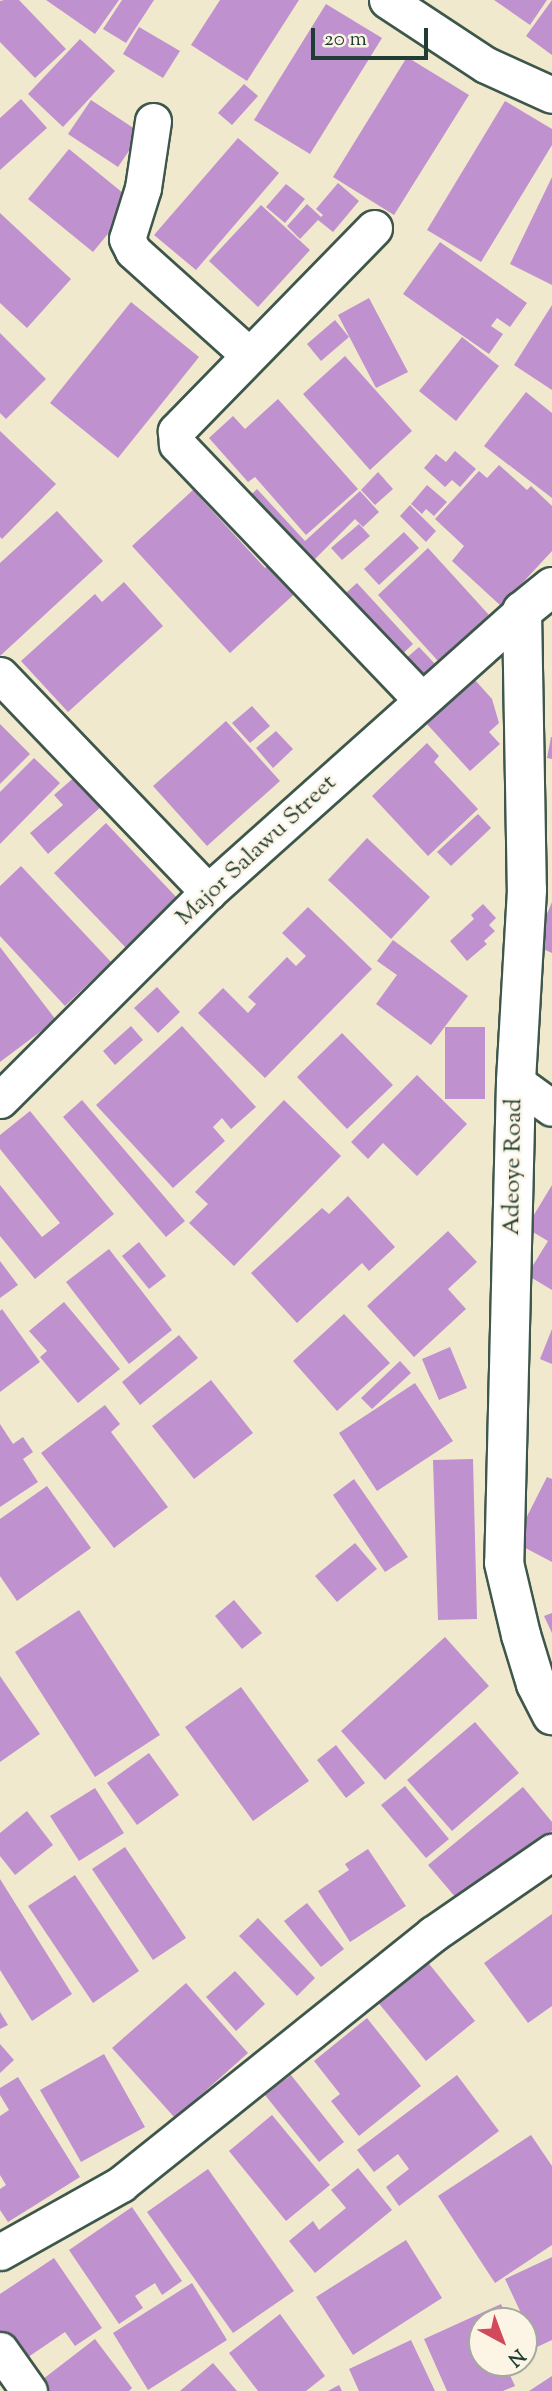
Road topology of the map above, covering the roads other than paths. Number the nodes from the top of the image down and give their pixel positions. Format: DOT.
graph roads {
  1 [pos="387,0"];
  2 [pos="552,95"];
  3 [pos="153,121"];
  4 [pos="374,228"];
  5 [pos="249,355"];
  6 [pos="552,587"];
  7 [pos="522,611"];
  8 [pos="0,674"];
  9 [pos="422,700"];
  10 [pos="208,892"];
  11 [pos="516,1082"];
  12 [pos="0,1100"];
  13 [pos="552,1108"];
  14 [pos="552,1715"];
  15 [pos="552,1852"];
  16 [pos="0,2252"];
  17 [pos="0,2350"];
  18 [pos="29,2391"];
  1 -- 2 [label="street"];
  3 -- 5 [label="street"];
  4 -- 5 [label="street"];
  5 -- 9 [label="street"];
  6 -- 7 [label="street"];
  7 -- 9 [label="street, Major Salawu Street"];
  7 -- 11 [label="street, Adeoye Road"];
  8 -- 10 [label="street"];
  9 -- 10 [label="street, Major Salawu Street"];
  10 -- 12 [label="street, Major Salawu Street"];
  11 -- 13 [label="street"];
  11 -- 14 [label="street, Adeoye Road"];
  15 -- 16 [label="street"];
  17 -- 18 [label="street"];
}
